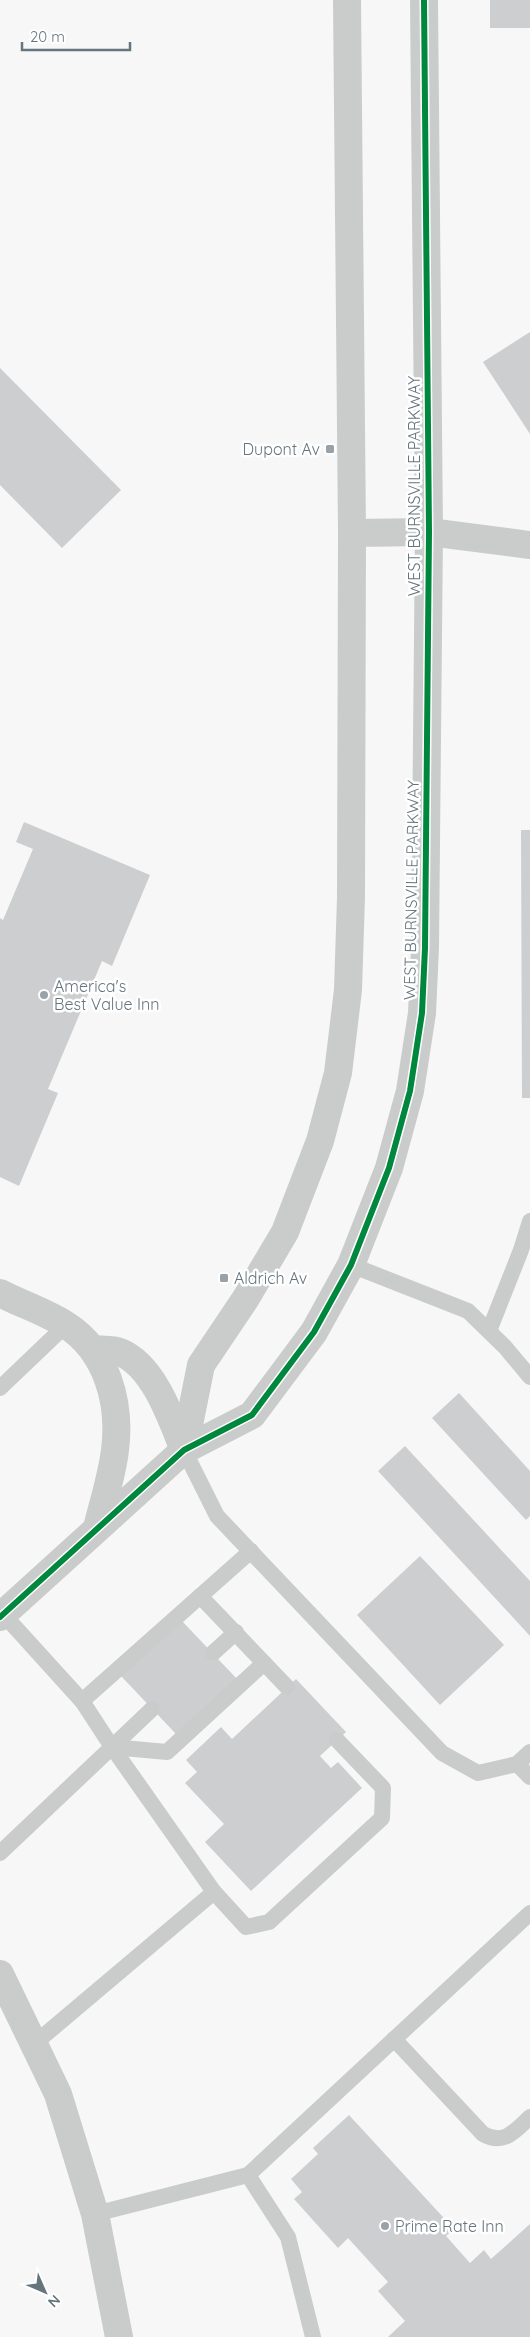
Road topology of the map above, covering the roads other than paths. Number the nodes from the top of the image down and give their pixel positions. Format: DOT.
graph roads {
  1 [pos="347,0"];
  2 [pos="424,0"];
  3 [pos="429,532"];
  4 [pos="352,533"];
  5 [pos="530,545"];
  6 [pos="530,1221"];
  7 [pos="352,1265"];
  8 [pos="0,1293"];
  9 [pos="66,1325"];
  10 [pos="489,1331"];
  11 [pos="93,1349"];
  12 [pos="530,1376"];
  13 [pos="0,1388"];
  14 [pos="184,1450"];
  15 [pos="97,1528"];
  16 [pos="251,1551"];
  17 [pos="200,1596"];
  18 [pos="2,1615"];
  19 [pos="236,1632"];
  20 [pos="213,1653"];
  21 [pos="264,1662"];
  22 [pos="288,1687"];
  23 [pos="82,1701"];
  24 [pos="152,1709"];
  25 [pos="338,1740"];
  26 [pos="112,1747"];
  27 [pos="530,1752"];
  28 [pos="517,1764"];
  29 [pos="530,1777"];
  30 [pos="0,1853"];
  31 [pos="214,1892"];
  32 [pos="530,1913"];
  33 [pos="0,1974"];
  34 [pos="394,2039"];
  35 [pos="34,2044"];
  36 [pos="530,2118"];
  37 [pos="248,2175"];
  38 [pos="95,2214"];
  39 [pos="120,2337"];
  40 [pos="314,2337"];
  1 -- 4 [label="street"];
  2 -- 3 [label="street, WEST BURNSVILLE PARKWAY"];
  3 -- 4 [label="street"];
  3 -- 5 [label="street"];
  3 -- 7 [label="street, WEST BURNSVILLE PARKWAY"];
  4 -- 14 [label="street"];
  6 -- 10 [label="lane"];
  7 -- 10 [label="lane"];
  7 -- 14 [label="street, WEST BURNSVILLE PARKWAY"];
  8 -- 9 [label="street"];
  9 -- 11 [label="street"];
  9 -- 13 [label="lane"];
  10 -- 12 [label="lane"];
  11 -- 14 [label="street"];
  11 -- 15 [label="street"];
  14 -- 15 [label="street, WEST BURNSVILLE PARKWAY"];
  14 -- 16 [label="lane"];
  15 -- 18 [label="street, WEST BURNSVILLE PARKWAY"];
  16 -- 17 [label="lane"];
  16 -- 28 [label="lane"];
  17 -- 19 [label="lane"];
  17 -- 23 [label="lane"];
  18 -- 23 [label="lane"];
  19 -- 20 [label="lane"];
  19 -- 21 [label="lane"];
  21 -- 22 [label="lane"];
  21 -- 26 [label="lane"];
  23 -- 26 [label="lane"];
  24 -- 26 [label="lane"];
  25 -- 31 [label="lane"];
  26 -- 30 [label="lane"];
  26 -- 31 [label="lane"];
  27 -- 28 [label="lane"];
  28 -- 29 [label="lane"];
  31 -- 35 [label="lane"];
  32 -- 34 [label="lane"];
  33 -- 35 [label="street"];
  34 -- 36 [label="lane"];
  34 -- 37 [label="lane"];
  35 -- 38 [label="street"];
  37 -- 38 [label="lane"];
  37 -- 40 [label="lane"];
  38 -- 39 [label="street"];
}
